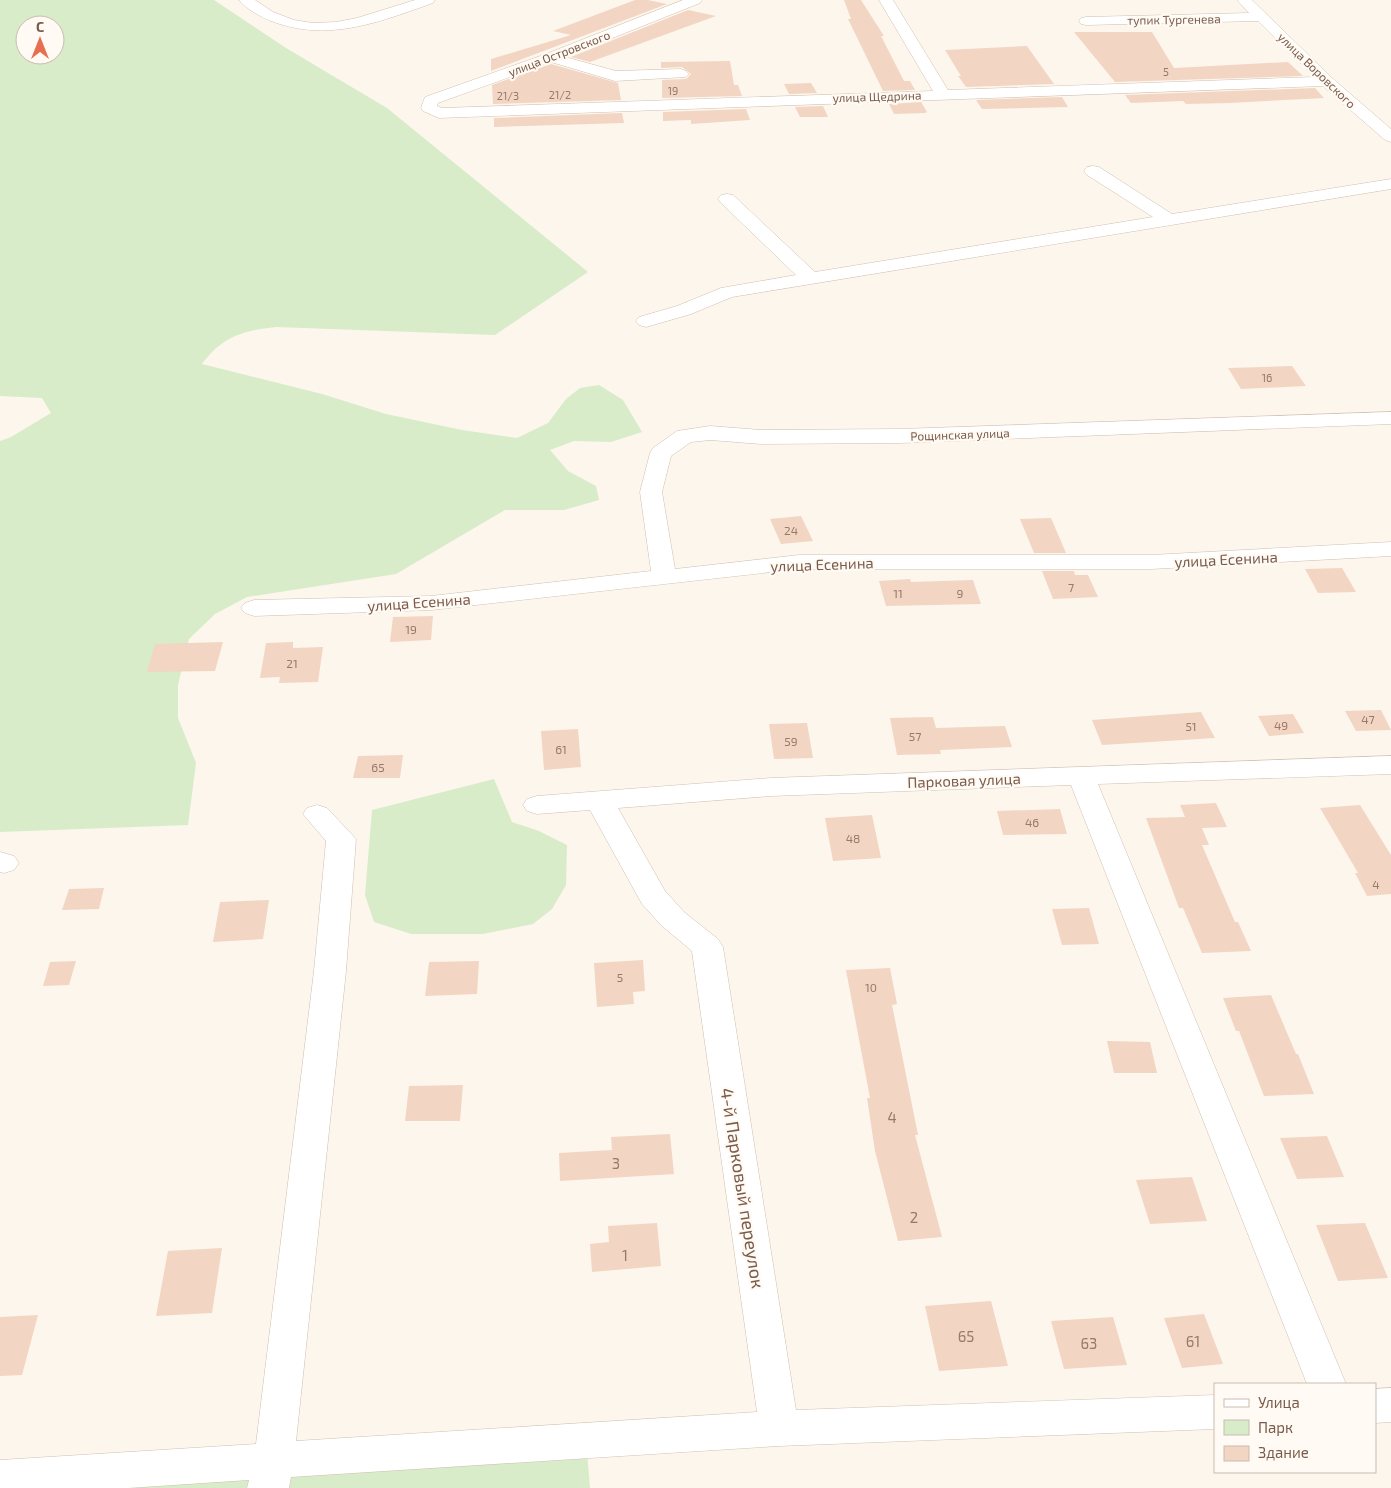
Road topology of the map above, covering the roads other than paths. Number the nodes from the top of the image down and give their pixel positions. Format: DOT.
graph roads {
  1 [pos="246,0"];
  2 [pos="428,0"];
  3 [pos="695,0"];
  4 [pos="886,0"];
  5 [pos="1244,0"];
  6 [pos="1262,17"];
  7 [pos="1086,21"];
  8 [pos="551,58"];
  9 [pos="681,74"];
  10 [pos="1327,81"];
  11 [pos="942,94"];
  12 [pos="429,108"];
  13 [pos="1391,137"];
  14 [pos="1093,171"];
  15 [pos="1391,184"];
  16 [pos="726,199"];
  17 [pos="1169,220"];
  18 [pos="810,278"];
  19 [pos="646,320"];
  20 [pos="1391,418"];
  21 [pos="1391,549"];
  22 [pos="664,577"];
  23 [pos="254,608"];
  24 [pos="1389,769"];
  25 [pos="1081,776"];
  26 [pos="599,800"];
  27 [pos="537,805"];
  28 [pos="317,814"];
  29 [pos="1327,1383"];
  30 [pos="1391,1405"];
  31 [pos="1376,1406"];
  32 [pos="1214,1412"];
  33 [pos="779,1428"];
  34 [pos="271,1474"];
  35 [pos="0,1478"];
  1 -- 2 [label="street"];
  3 -- 8 [label="street, улица Островского"];
  4 -- 11 [label="street"];
  5 -- 6 [label="street, улица Воровского"];
  6 -- 7 [label="street, тупик Тургенева"];
  6 -- 10 [label="street, улица Воровского"];
  8 -- 9 [label="street"];
  8 -- 12 [label="street, улица Островского"];
  10 -- 11 [label="street, улица Щедрина"];
  10 -- 13 [label="street, улица Воровского"];
  11 -- 12 [label="street, улица Щедрина"];
  14 -- 17 [label="street"];
  15 -- 17 [label="street"];
  16 -- 18 [label="street"];
  17 -- 18 [label="street"];
  18 -- 19 [label="street"];
  20 -- 22 [label="street, Рощинская улица"];
  21 -- 22 [label="street, улица Есенина"];
  22 -- 23 [label="street, улица Есенина"];
  24 -- 25 [label="street, Парковая улица"];
  25 -- 26 [label="street, Парковая улица"];
  25 -- 29 [label="street"];
  26 -- 27 [label="street, Парковая улица"];
  26 -- 33 [label="street, 4-й Парковый переулок"];
  28 -- 34 [label="street"];
  30 -- 31 [label="street"];
  32 -- 33 [label="street"];
  33 -- 34 [label="street"];
  34 -- 35 [label="street"];
}
